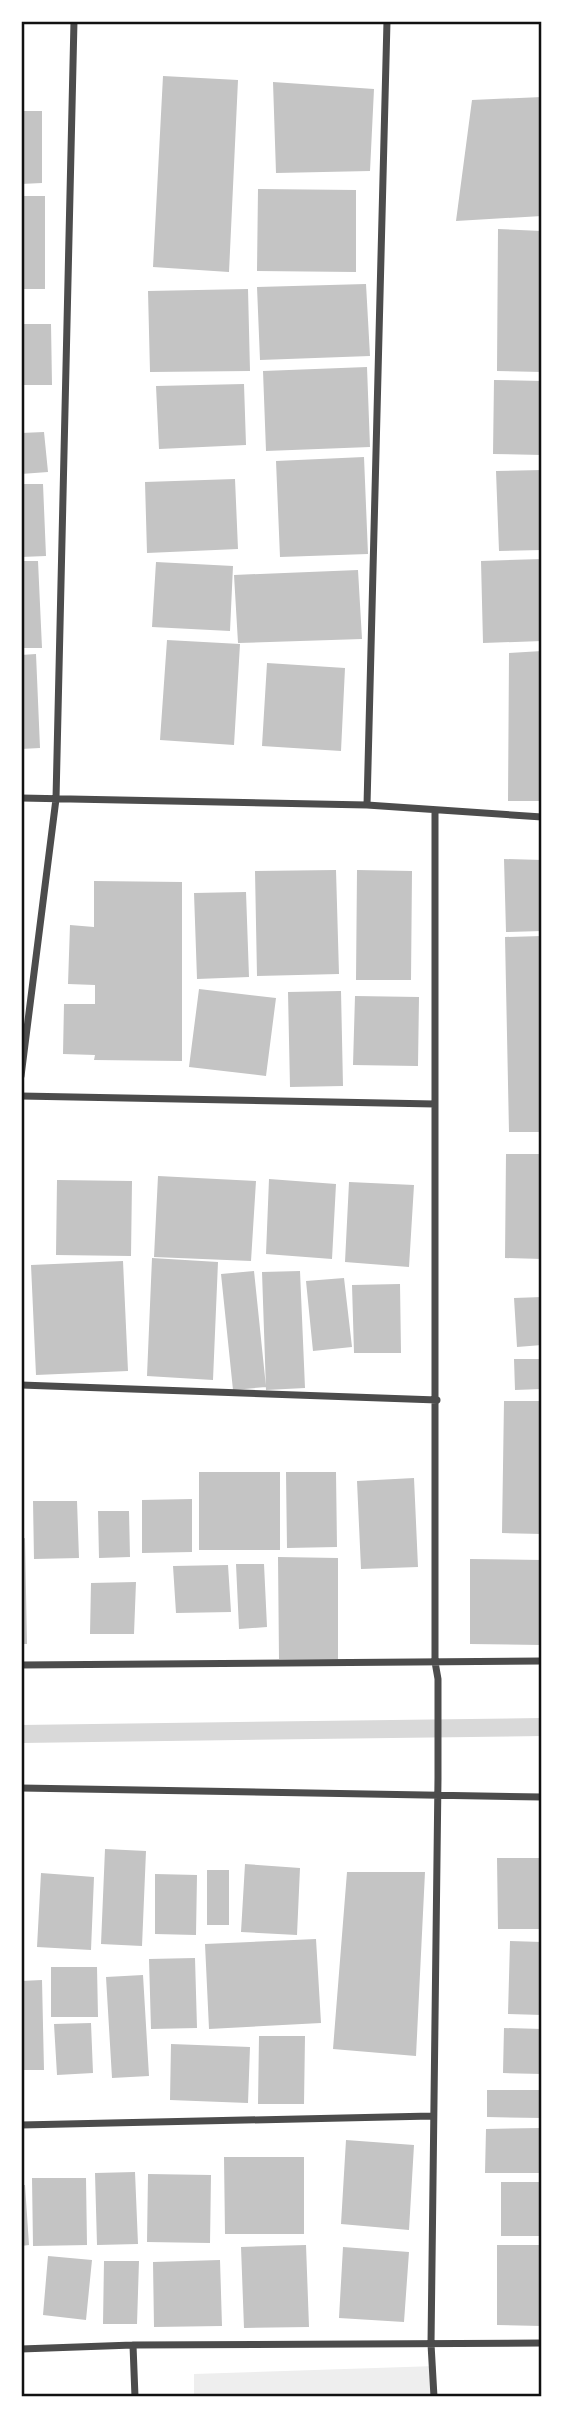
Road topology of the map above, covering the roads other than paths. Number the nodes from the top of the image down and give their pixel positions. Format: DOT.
graph roads {
  1 [pos="74,21"];
  2 [pos="387,21"];
  3 [pos="21,798"];
  4 [pos="56,799"];
  5 [pos="367,805"];
  6 [pos="435,810"];
  7 [pos="542,817"];
  8 [pos="21,1076"];
  9 [pos="21,1096"];
  10 [pos="435,1104"];
  11 [pos="21,1385"];
  12 [pos="437,1400"];
  13 [pos="542,1661"];
  14 [pos="435,1662"];
  15 [pos="21,1665"];
  16 [pos="21,1788"];
  17 [pos="437,1796"];
  18 [pos="542,1797"];
  19 [pos="432,2116"];
  20 [pos="21,2125"];
  21 [pos="542,2343"];
  22 [pos="431,2344"];
  23 [pos="132,2345"];
  24 [pos="21,2348"];
  25 [pos="135,2397"];
  26 [pos="434,2397"];
  1 -- 4 [label="street"];
  2 -- 5 [label="street"];
  3 -- 4 [label="street"];
  4 -- 5 [label="street"];
  4 -- 8 [label="street"];
  5 -- 6 [label="street"];
  6 -- 7 [label="street"];
  6 -- 10 [label="street"];
  9 -- 10 [label="street"];
  10 -- 12 [label="street"];
  11 -- 12 [label="street"];
  12 -- 14 [label="street"];
  13 -- 14 [label="street"];
  14 -- 15 [label="street"];
  14 -- 17 [label="street"];
  16 -- 17 [label="street"];
  17 -- 18 [label="street"];
  17 -- 19 [label="street"];
  19 -- 20 [label="street"];
  19 -- 22 [label="street"];
  21 -- 22 [label="street"];
  22 -- 23 [label="street"];
  22 -- 26 [label="street"];
  23 -- 24 [label="street"];
  23 -- 25 [label="street"];
}
